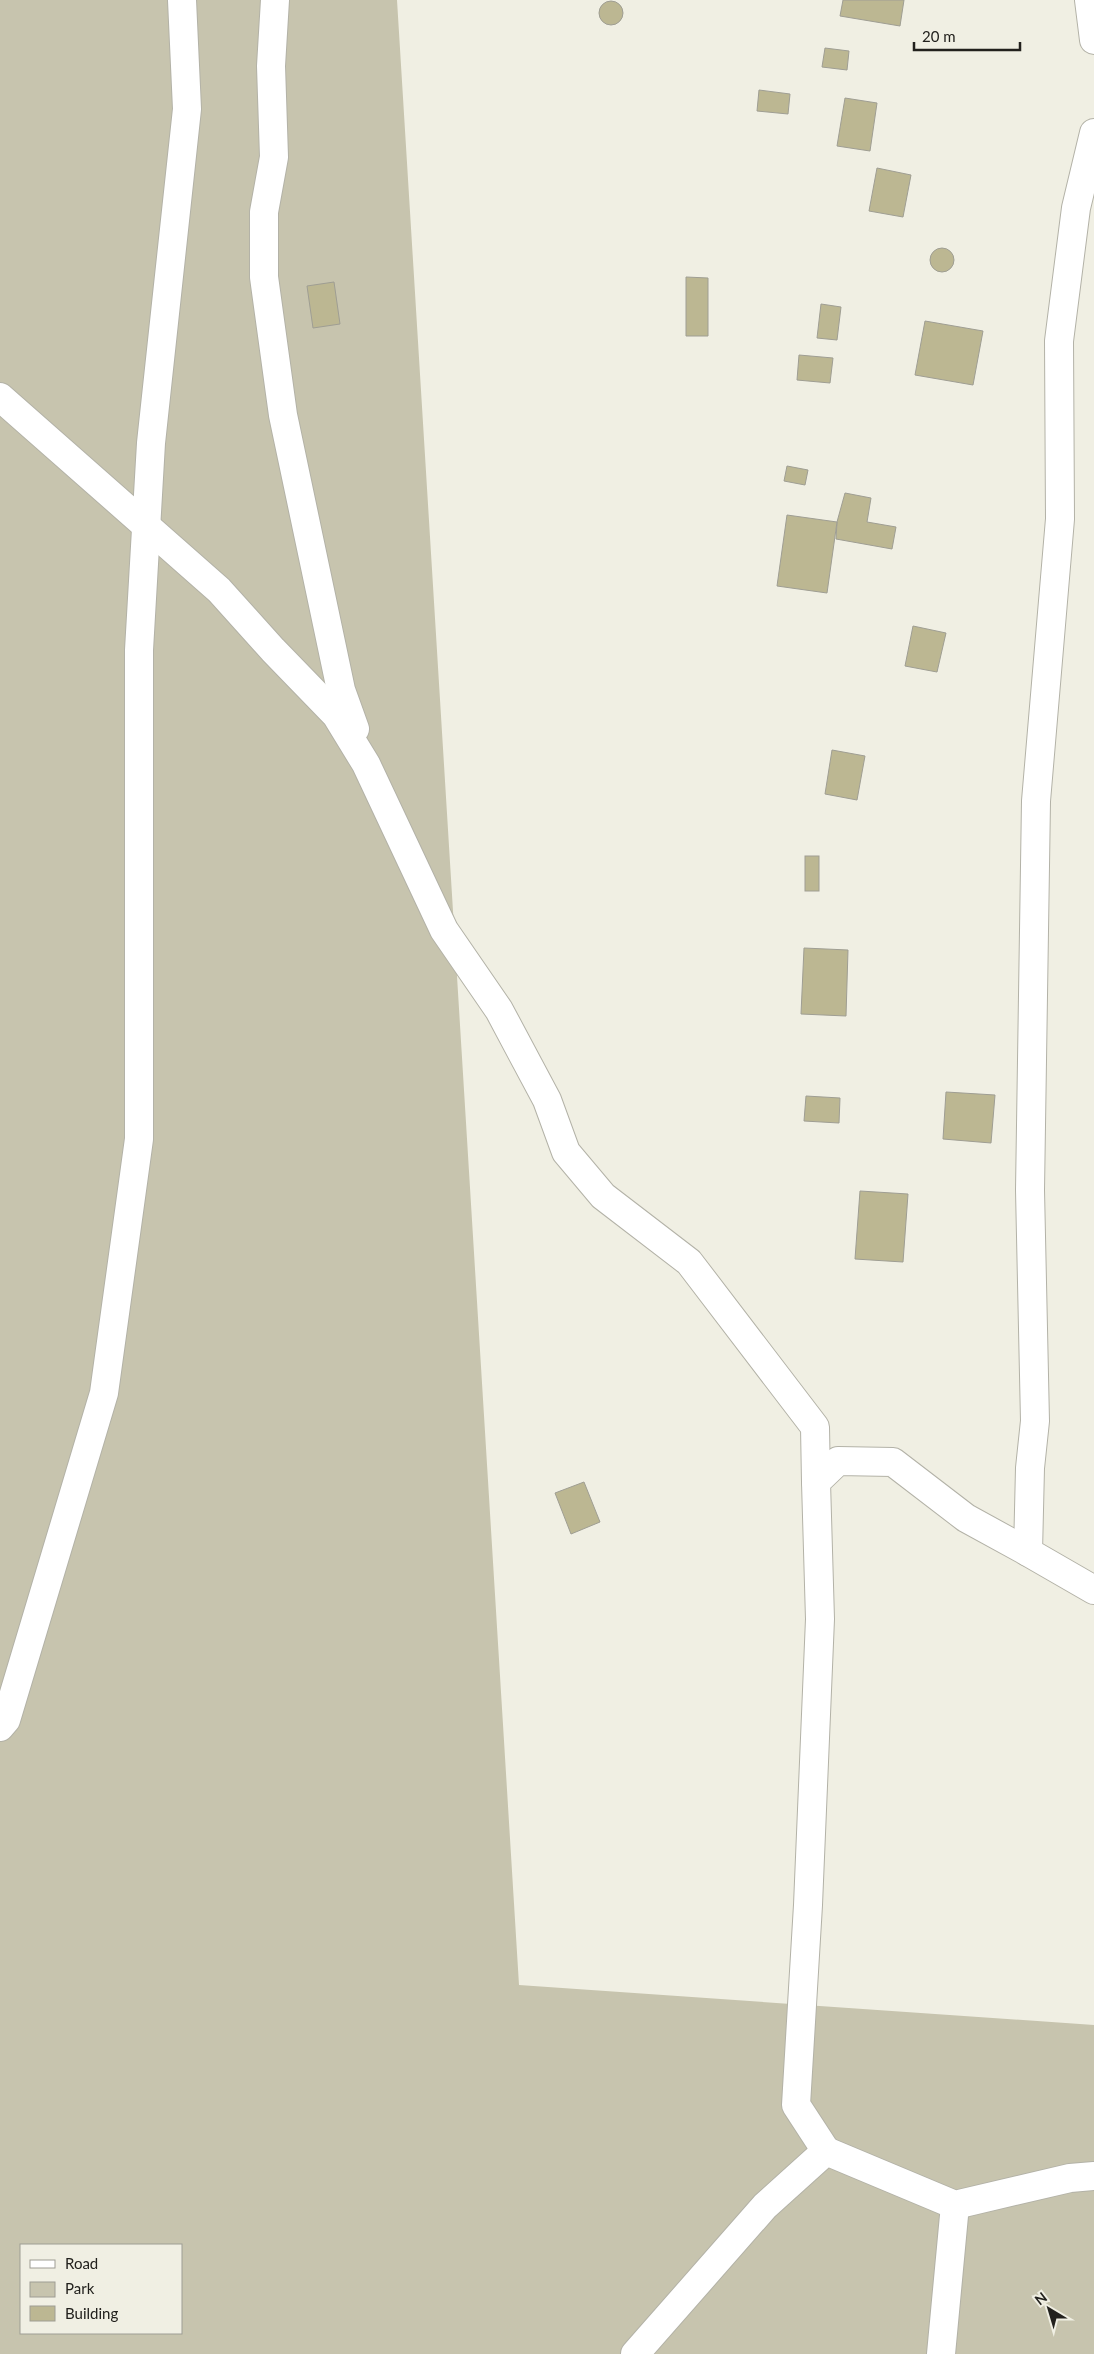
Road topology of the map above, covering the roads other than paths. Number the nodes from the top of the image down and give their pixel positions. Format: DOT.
graph roads {
  1 [pos="182,0"];
  2 [pos="275,0"];
  3 [pos="1089,0"];
  4 [pos="1094,40"];
  5 [pos="1094,133"];
  6 [pos="0,397"];
  7 [pos="146,526"];
  8 [pos="366,764"];
  9 [pos="816,1482"];
  10 [pos="1028,1552"];
  11 [pos="1094,1590"];
  12 [pos="0,1727"];
  13 [pos="826,2151"];
  14 [pos="1094,2176"];
  15 [pos="955,2205"];
  16 [pos="635,2354"];
  17 [pos="941,2354"];
  1 -- 7 [label="street"];
  2 -- 8 [label="street"];
  3 -- 4 [label="street"];
  5 -- 10 [label="street"];
  6 -- 7 [label="street"];
  7 -- 8 [label="street"];
  7 -- 12 [label="street"];
  8 -- 9 [label="street"];
  9 -- 10 [label="street"];
  9 -- 13 [label="street"];
  10 -- 11 [label="street"];
  13 -- 15 [label="street"];
  13 -- 16 [label="street"];
  14 -- 15 [label="street"];
  15 -- 17 [label="street"];
}
